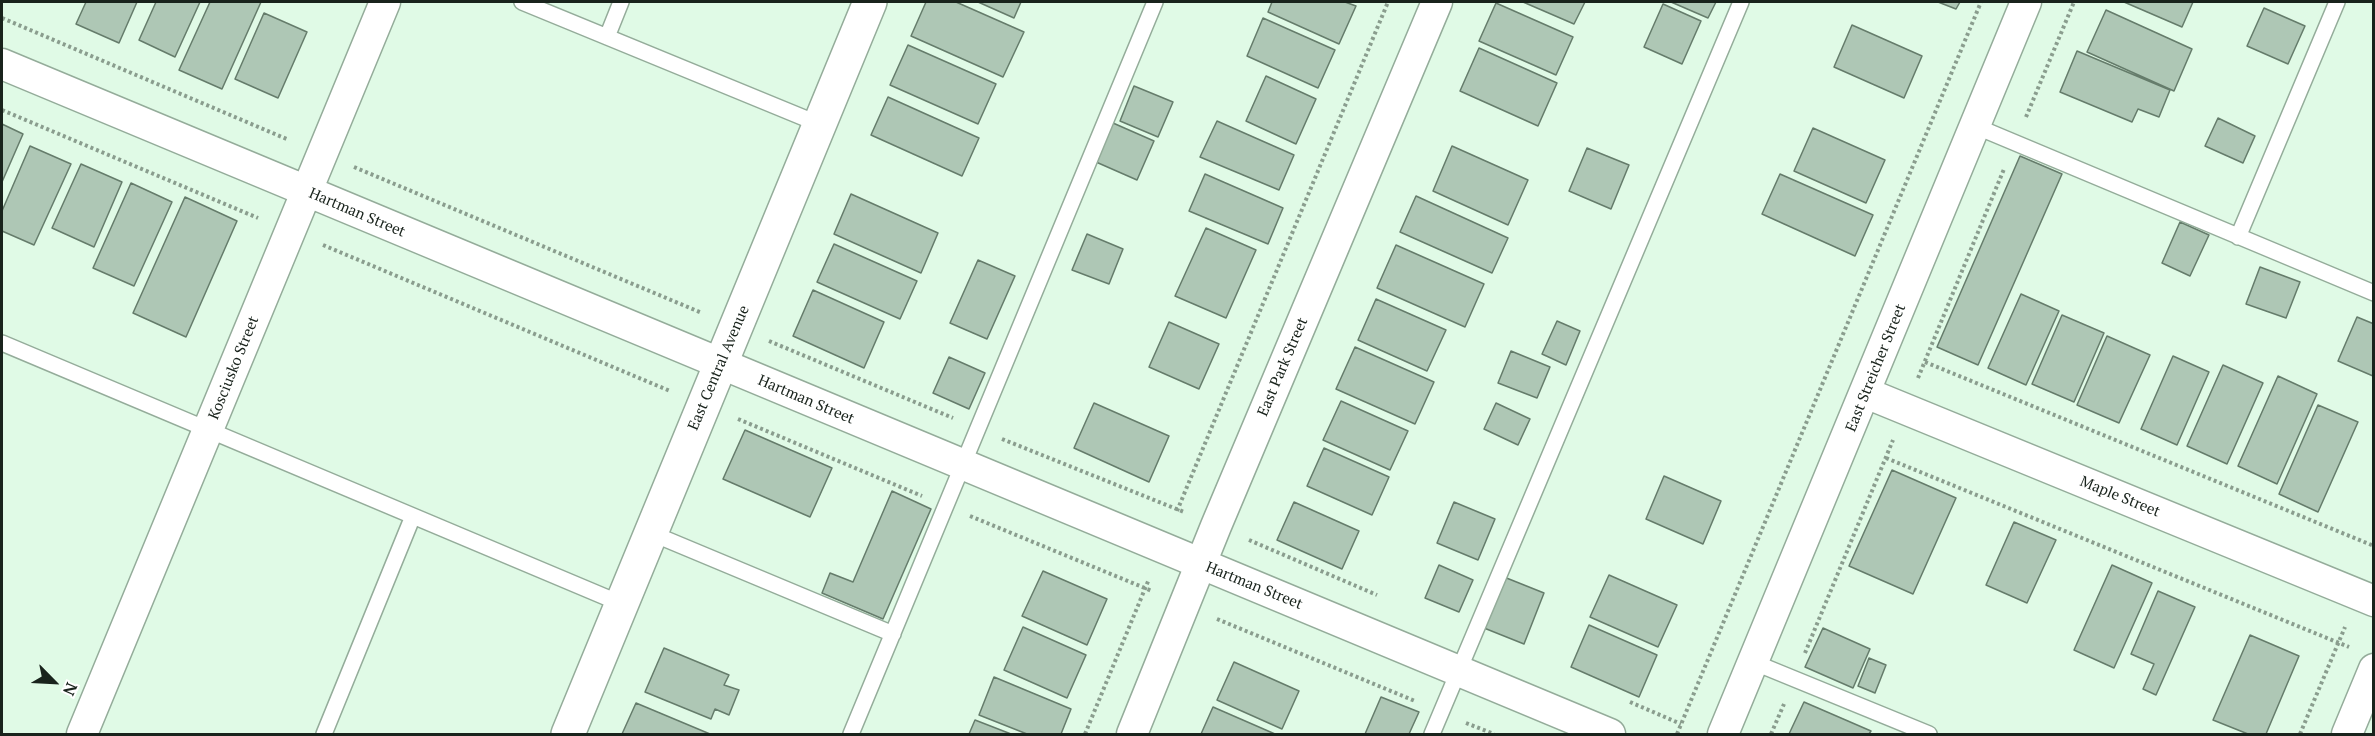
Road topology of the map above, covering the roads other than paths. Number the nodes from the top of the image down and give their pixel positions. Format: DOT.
graph roads {
  1 [pos="385,2"];
  2 [pos="522,2"];
  3 [pos="621,2"];
  4 [pos="870,2"];
  5 [pos="1155,2"];
  6 [pos="1437,2"];
  7 [pos="1740,2"];
  8 [pos="2026,2"];
  9 [pos="2337,2"];
  10 [pos="607,37"];
  11 [pos="2,64"];
  12 [pos="819,124"];
  13 [pos="1975,126"];
  14 [pos="306,192"];
  15 [pos="2238,237"];
  16 [pos="2373,292"];
  17 [pos="2,343"];
  18 [pos="720,364"];
  19 [pos="1866,393"];
  20 [pos="208,430"];
  21 [pos="963,465"];
  22 [pos="413,516"];
  23 [pos="651,533"];
  24 [pos="1201,564"];
  25 [pos="2366,598"];
  26 [pos="622,604"];
  27 [pos="893,634"];
  28 [pos="2365,660"];
  29 [pos="1753,662"];
  30 [pos="1458,671"];
  31 [pos="82,735"];
  32 [pos="324,735"];
  33 [pos="568,735"];
  34 [pos="851,735"];
  35 [pos="1132,735"];
  36 [pos="1432,735"];
  37 [pos="1610,735"];
  38 [pos="1723,735"];
  39 [pos="1929,735"];
  40 [pos="2347,735"];
  1 -- 14 [label="street, Kosciusko Street"];
  2 -- 10 [label="lane"];
  3 -- 10 [label="lane"];
  4 -- 12 [label="street, East Central Avenue"];
  5 -- 21 [label="lane"];
  6 -- 24 [label="street, East Park Street"];
  7 -- 30 [label="lane"];
  8 -- 13 [label="street, East Streicher Street"];
  9 -- 15 [label="lane"];
  10 -- 12 [label="lane"];
  11 -- 14 [label="street, Hartman Street"];
  12 -- 18 [label="street, East Central Avenue"];
  13 -- 15 [label="lane"];
  13 -- 19 [label="street, East Streicher Street"];
  14 -- 18 [label="street, Hartman Street"];
  14 -- 20 [label="street, Kosciusko Street"];
  15 -- 16 [label="lane"];
  17 -- 20 [label="lane"];
  18 -- 21 [label="street, Hartman Street"];
  18 -- 23 [label="street, East Central Avenue"];
  19 -- 25 [label="street, Maple Street"];
  19 -- 29 [label="street, East Streicher Street"];
  20 -- 22 [label="lane"];
  20 -- 31 [label="street, Kosciusko Street"];
  21 -- 24 [label="street, Hartman Street"];
  21 -- 27 [label="lane"];
  22 -- 26 [label="lane"];
  22 -- 32 [label="lane"];
  23 -- 26 [label="street, East Central Avenue"];
  23 -- 27 [label="lane"];
  24 -- 30 [label="street, Hartman Street"];
  24 -- 35 [label="street, East Park Street"];
  26 -- 33 [label="street, East Central Avenue"];
  27 -- 34 [label="lane"];
  28 -- 40 [label="street"];
  29 -- 38 [label="street, East Streicher Street"];
  29 -- 39 [label="lane"];
  30 -- 36 [label="lane"];
  30 -- 37 [label="street, Hartman Street"];
}
